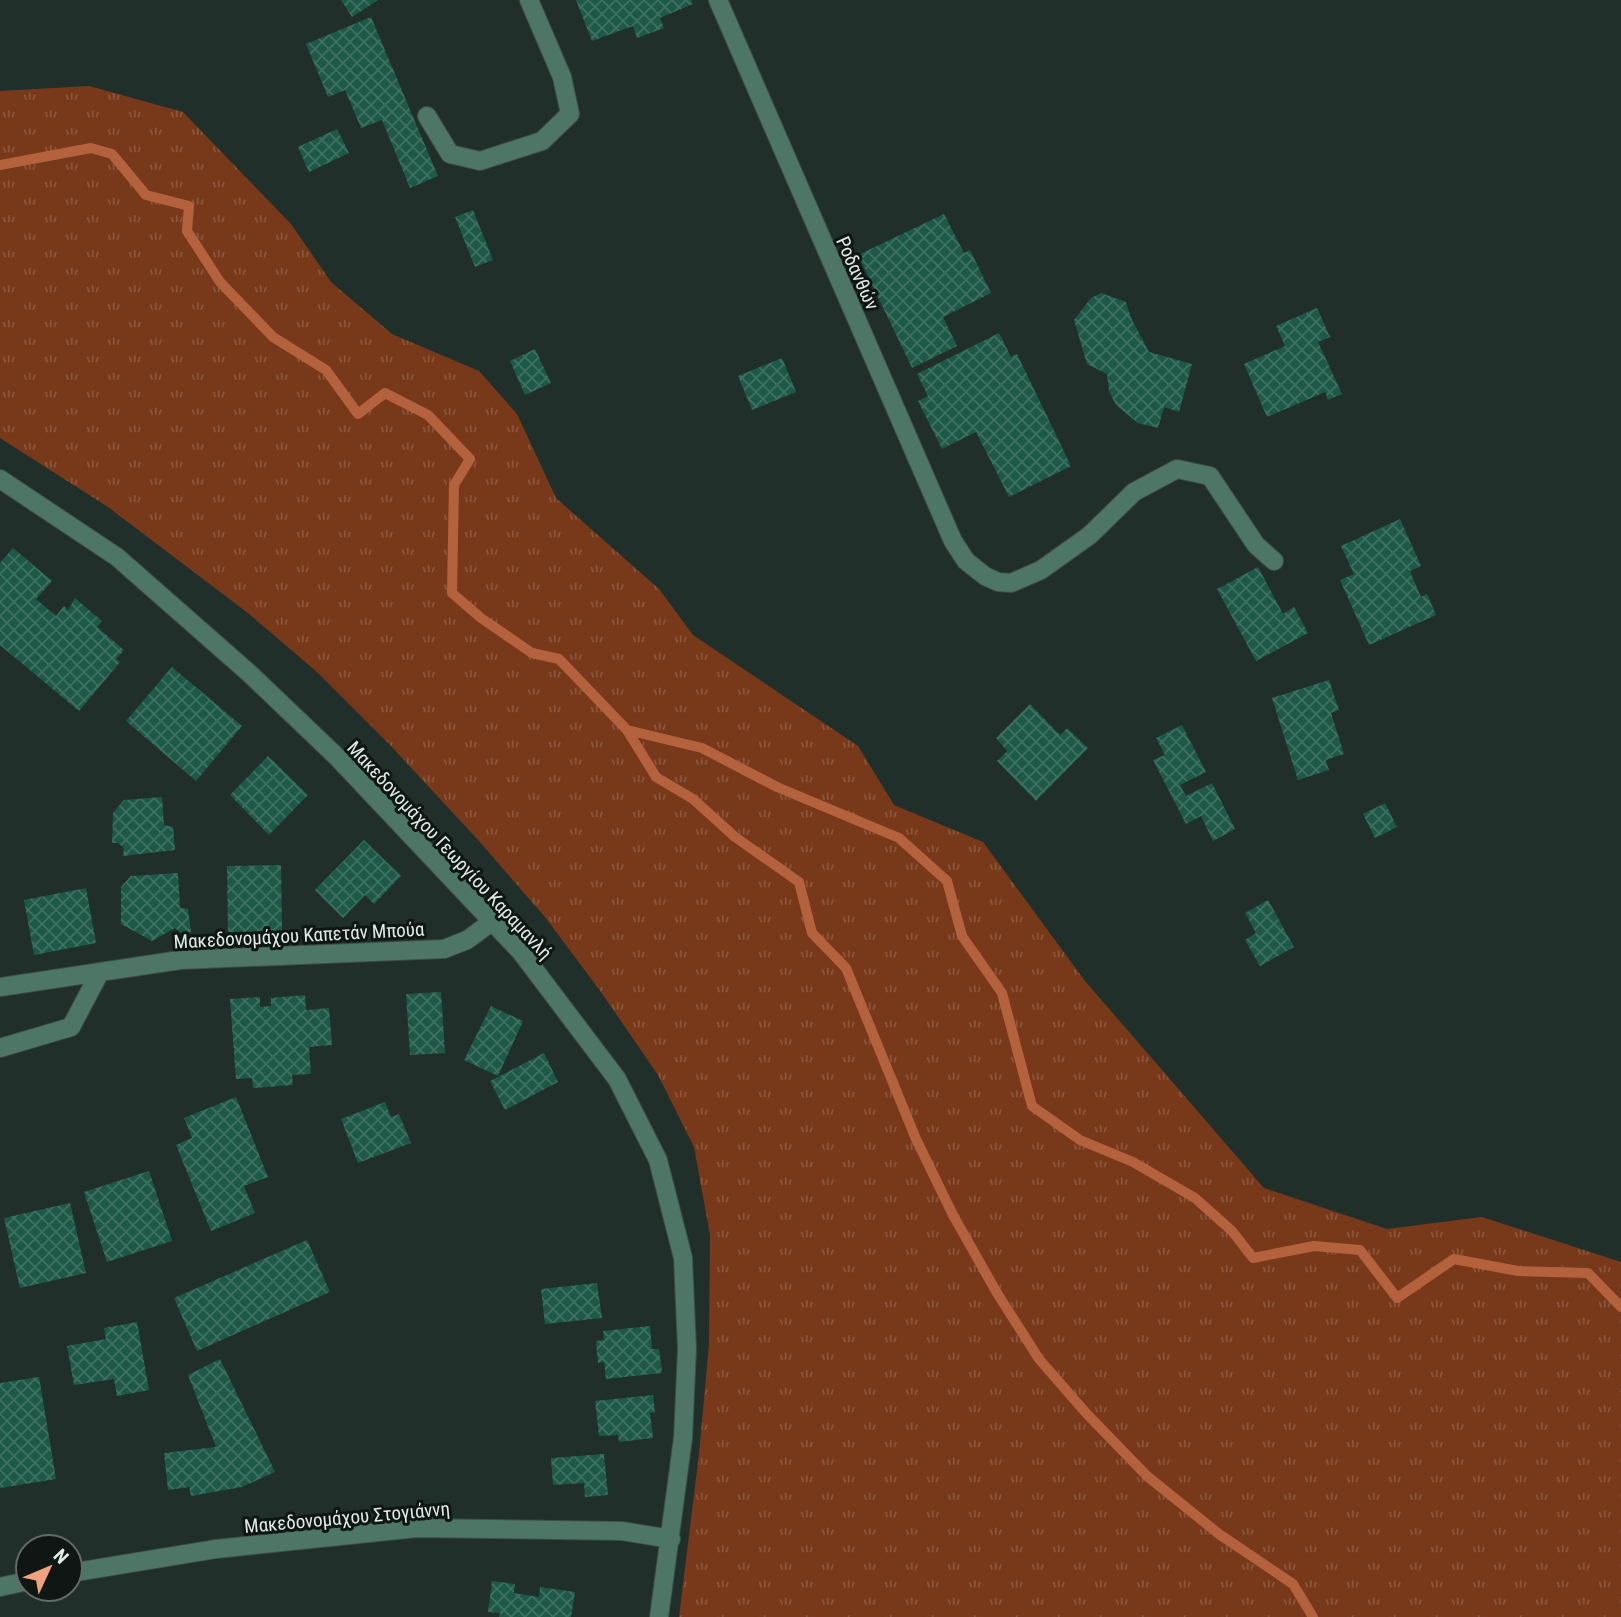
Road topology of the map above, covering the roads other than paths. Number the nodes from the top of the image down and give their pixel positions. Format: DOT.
graph roads {
  1 [pos="529,0"];
  2 [pos="718,0"];
  3 [pos="427,116"];
  4 [pos="0,479"];
  5 [pos="1274,561"];
  6 [pos="493,921"];
  7 [pos="100,972"];
  8 [pos="0,987"];
  9 [pos="0,1048"];
  10 [pos="671,1539"];
  11 [pos="84,1571"];
  12 [pos="659,1617"];
  1 -- 3 [label="street"];
  2 -- 5 [label="street, Ροδανθών"];
  4 -- 6 [label="street, Μακεδονομάχου Γεωργίου Καραμανλή"];
  6 -- 7 [label="street, Μακεδονομάχου Καπετάν Μπούα"];
  6 -- 10 [label="street, Μακεδονομάχου Γεωργίου Καραμανλή"];
  7 -- 8 [label="street, Μακεδονομάχου Καπετάν Μπούα"];
  7 -- 9 [label="street"];
  10 -- 11 [label="street, Μακεδονομάχου Στογιάννη"];
  10 -- 12 [label="street, Μακεδονομάχου Γεωργίου Καραμανλή"];
}
